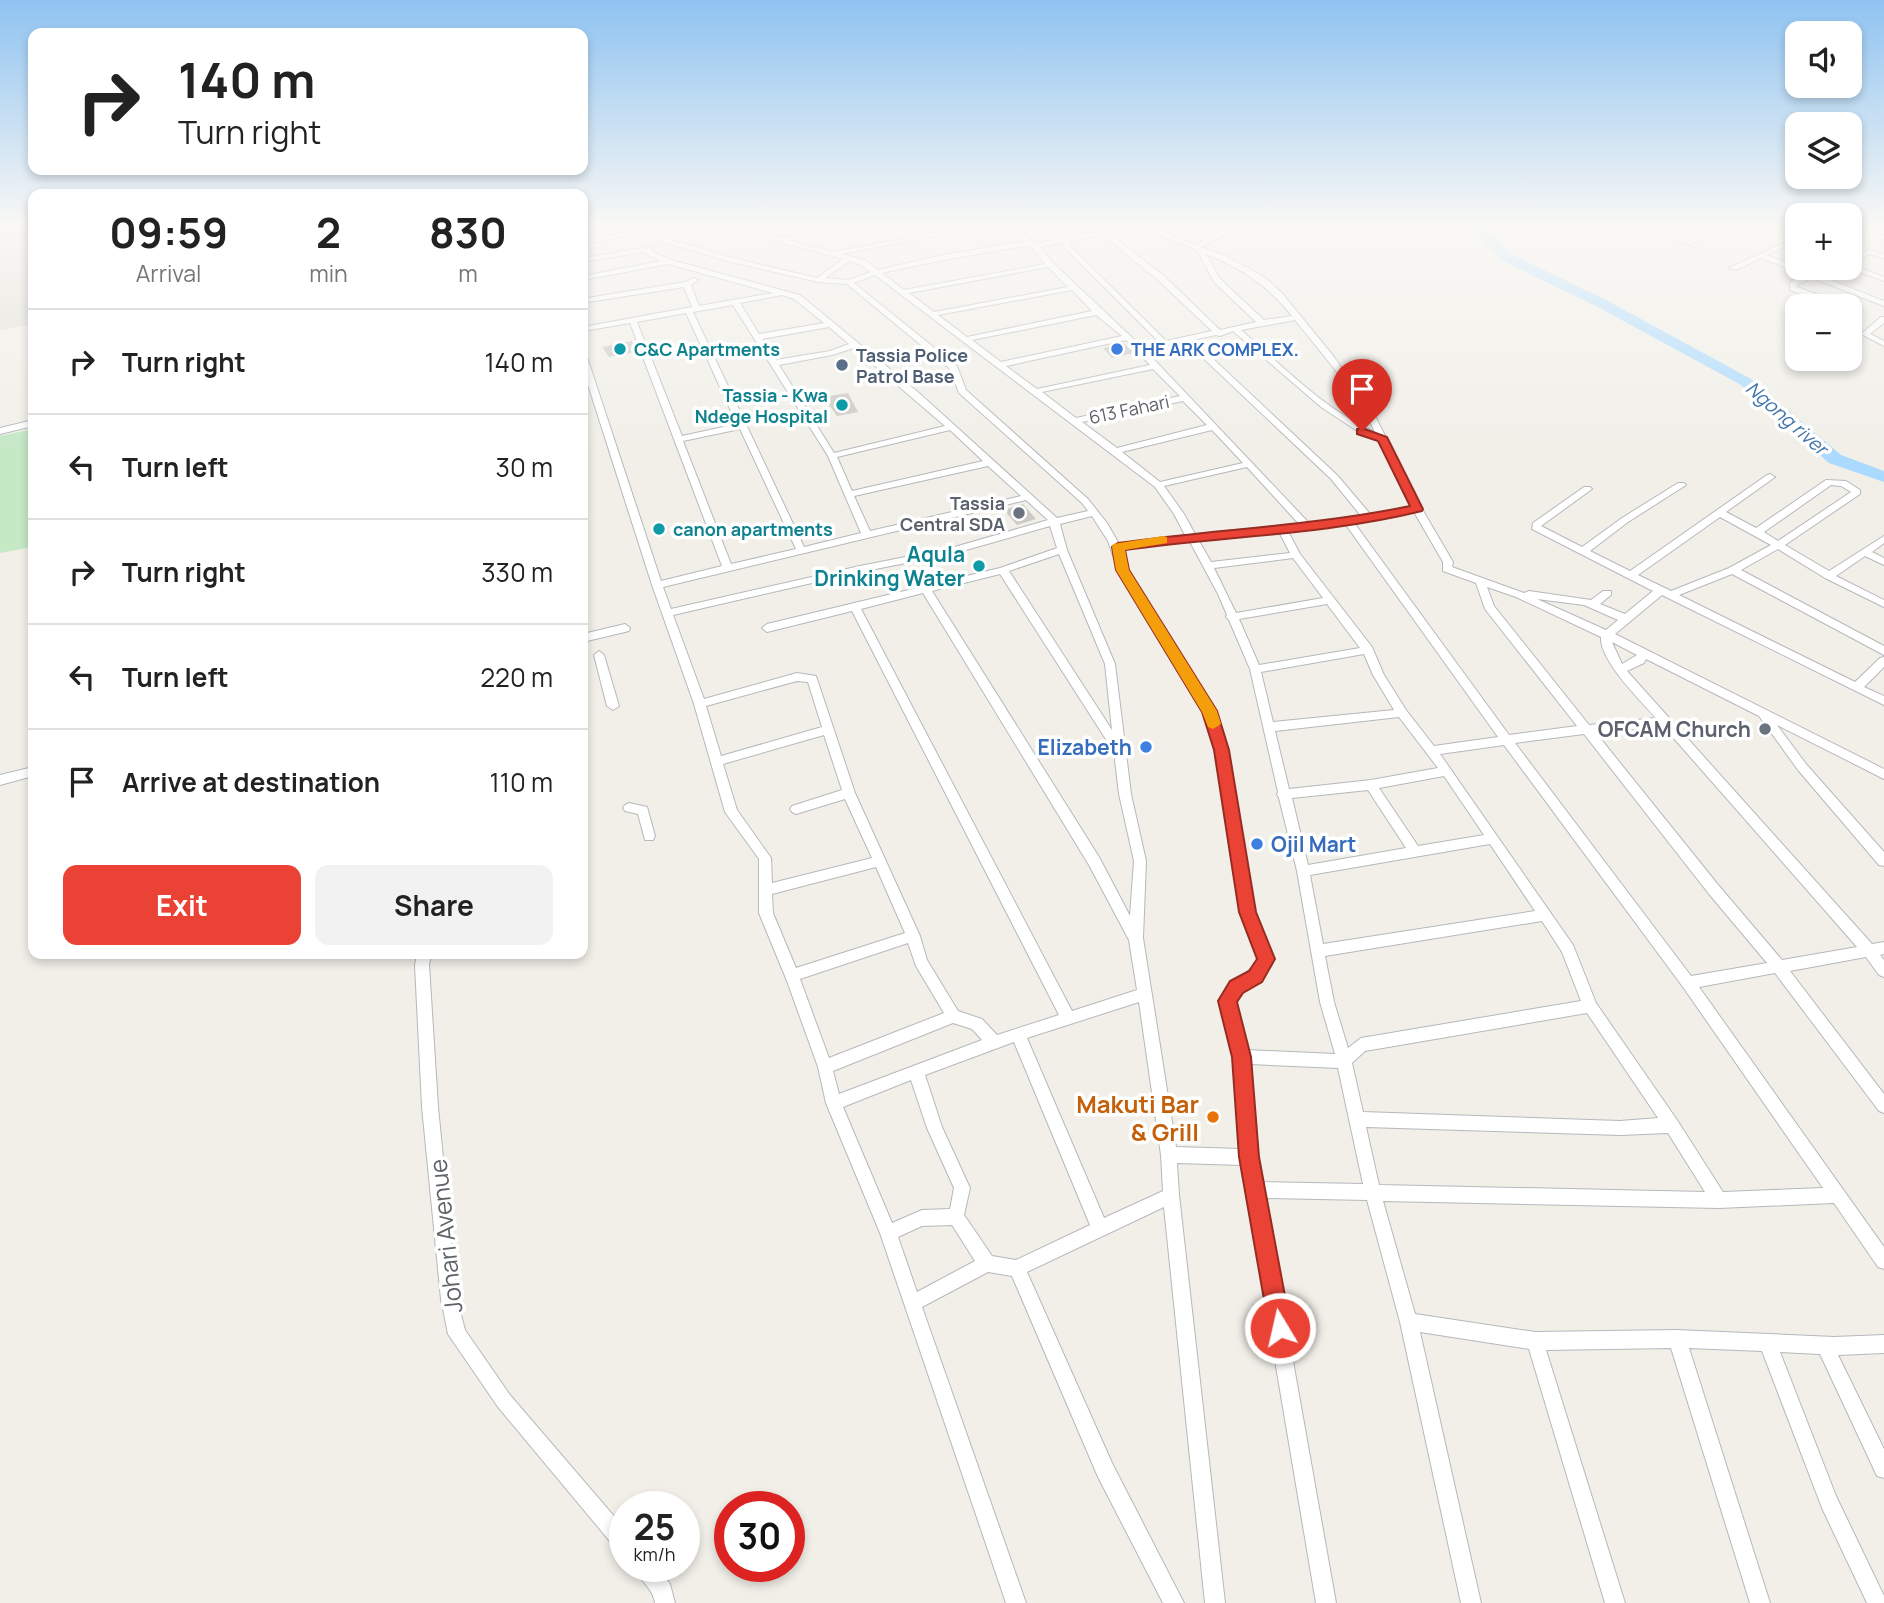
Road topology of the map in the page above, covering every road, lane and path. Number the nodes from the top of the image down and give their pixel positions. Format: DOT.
graph roads {
  1 [pos="595,299"];
  2 [pos="690,299"];
  3 [pos="753,299"];
  4 [pos="799,299"];
  5 [pos="870,299"];
  6 [pos="913,299"];
  7 [pos="1015,299"];
  8 [pos="1084,299"];
  9 [pos="1121,299"];
  10 [pos="1183,299"];
  11 [pos="1237,299"];
  12 [pos="1280,299"];
  13 [pos="588,300"];
  14 [pos="736,302"];
  15 [pos="692,309"];
  16 [pos="1098,312"];
  17 [pos="934,314"];
  18 [pos="1297,317"];
  19 [pos="1884,319"];
  20 [pos="633,320"];
  21 [pos="1262,323"];
  22 [pos="832,324"];
  23 [pos="588,328"];
  24 [pos="1236,330"];
  25 [pos="1220,334"];
  26 [pos="758,337"];
  27 [pos="1128,337"];
  28 [pos="967,339"];
  29 [pos="1188,340"];
  30 [pos="856,344"];
  31 [pos="1165,344"];
  32 [pos="1884,344"];
  33 [pos="1138,349"];
  34 [pos="774,363"];
  35 [pos="998,365"];
  36 [pos="1153,367"];
  37 [pos="588,372"];
  38 [pos="1037,391"];
  39 [pos="1183,398"];
  40 [pos="1075,421"];
  41 [pos="28,425"];
  42 [pos="740,426"];
  43 [pos="1212,427"];
  44 [pos="949,428"];
  45 [pos="0,431"];
  46 [pos="678,439"];
  47 [pos="1383,439"];
  48 [pos="1115,451"];
  49 [pos="832,456"];
  50 [pos="988,463"];
  51 [pos="1249,464"];
  52 [pos="1770,477"];
  53 [pos="1158,485"];
  54 [pos="1681,485"];
  55 [pos="1587,489"];
  56 [pos="850,494"];
  57 [pos="1027,497"];
  58 [pos="1417,509"];
  59 [pos="1718,512"];
  60 [pos="1094,513"];
  61 [pos="1369,519"];
  62 [pos="1054,521"];
  63 [pos="1349,522"];
  64 [pos="1306,525"];
  65 [pos="1282,528"];
  66 [pos="1758,532"];
  67 [pos="867,535"];
  68 [pos="1190,537"];
  69 [pos="1884,539"];
  70 [pos="1779,545"];
  71 [pos="1118,547"];
  72 [pos="801,550"];
  73 [pos="1062,550"];
  74 [pos="1581,552"];
  75 [pos="1866,553"];
  76 [pos="1296,555"];
  77 [pos="1884,562"];
  78 [pos="1206,566"];
  79 [pos="729,569"];
  80 [pos="1003,570"];
  81 [pos="1734,570"];
  82 [pos="1631,575"];
  83 [pos="1829,576"];
  84 [pos="1480,581"];
  85 [pos="657,586"];
  86 [pos="926,590"];
  87 [pos="1666,592"];
  88 [pos="1514,593"];
  89 [pos="1607,593"];
  90 [pos="1328,600"];
  91 [pos="1593,604"];
  92 [pos="1884,604"];
  93 [pos="855,607"];
  94 [pos="669,613"];
  95 [pos="1231,617"];
  96 [pos="1626,619"];
  97 [pos="625,628"];
  98 [pos="767,628"];
  99 [pos="1607,635"];
  100 [pos="588,637"];
  101 [pos="1368,650"];
  102 [pos="1884,651"];
  103 [pos="1644,653"];
  104 [pos="598,655"];
  105 [pos="1884,661"];
  106 [pos="1255,669"];
  107 [pos="1620,670"];
  108 [pos="1856,688"];
  109 [pos="1884,701"];
  110 [pos="701,704"];
  111 [pos="613,706"];
  112 [pos="1402,713"];
  113 [pos="1762,714"];
  114 [pos="1663,722"];
  115 [pos="1269,727"];
  116 [pos="828,730"];
  117 [pos="1587,731"];
  118 [pos="1508,740"];
  119 [pos="1431,751"];
  120 [pos="1121,753"];
  121 [pos="716,762"];
  122 [pos="1447,771"];
  123 [pos="28,773"];
  124 [pos="1884,774"];
  125 [pos="0,780"];
  126 [pos="1371,785"];
  127 [pos="849,793"];
  128 [pos="1283,794"];
  129 [pos="629,808"];
  130 [pos="796,809"];
  131 [pos="649,836"];
  132 [pos="1491,839"];
  133 [pos="1415,852"];
  134 [pos="880,861"];
  135 [pos="1884,861"];
  136 [pos="1303,872"];
  137 [pos="767,890"];
  138 [pos="1544,915"];
  139 [pos="913,936"];
  140 [pos="1136,938"];
  141 [pos="1884,948"];
  142 [pos="1317,951"];
  143 [pos="1869,951"];
  144 [pos="423,959"];
  145 [pos="1778,966"];
  146 [pos="1884,971"];
  147 [pos="790,976"];
  148 [pos="1688,983"];
  149 [pos="1143,994"];
  150 [pos="1590,1006"];
  151 [pos="953,1016"];
  152 [pos="1068,1018"];
  153 [pos="1018,1034"];
  154 [pos="995,1042"];
  155 [pos="1241,1057"];
  156 [pos="1344,1061"];
  157 [pos="825,1067"];
  158 [pos="916,1072"];
  159 [pos="834,1103"];
  160 [pos="1884,1106"];
  161 [pos="1357,1119"];
  162 [pos="1672,1125"];
  163 [pos="1169,1155"];
  164 [pos="1249,1157"];
  165 [pos="1256,1190"];
  166 [pos="1373,1193"];
  167 [pos="1171,1195"];
  168 [pos="1835,1195"];
  169 [pos="1719,1200"];
  170 [pos="957,1217"];
  171 [pos="1100,1229"];
  172 [pos="888,1233"];
  173 [pos="1884,1261"];
  174 [pos="987,1264"];
  175 [pos="1017,1268"];
  176 [pos="913,1304"];
  177 [pos="1409,1322"];
  178 [pos="1677,1339"];
  179 [pos="1535,1341"];
  180 [pos="1767,1342"];
  181 [pos="1884,1344"];
  182 [pos="1825,1346"];
  183 [pos="1884,1469"];
  184 [pos="609,1525"];
  185 [pos="656,1582"];
  186 [pos="664,1603"];
  187 [pos="1016,1603"];
  188 [pos="1174,1603"];
  189 [pos="1216,1603"];
  190 [pos="1326,1603"];
  191 [pos="1471,1603"];
  192 [pos="1615,1603"];
  193 [pos="1760,1603"];
  194 [pos="1877,1603"];
  1 -- 13 [label="street"];
  2 -- 15 [label="street"];
  3 -- 14 [label="street"];
  4 -- 22 [label="street"];
  5 -- 60 [label="street"];
  6 -- 17 [label="street"];
  7 -- 17 [label="street"];
  8 -- 16 [label="street"];
  9 -- 31 [label="street"];
  10 -- 25 [label="street"];
  11 -- 21 [label="street"];
  12 -- 18 [label="street"];
  14 -- 15 [label="street"];
  14 -- 26 [label="street"];
  15 -- 20 [label="street"];
  15 -- 42 [label="street"];
  16 -- 27 [label="street"];
  16 -- 28 [label="street"];
  17 -- 28 [label="street"];
  18 -- 21 [label="street"];
  18 -- 47 [label="street"];
  19 -- 32 [label="street"];
  20 -- 23 [label="street"];
  20 -- 46 [label="street"];
  21 -- 24 [label="street"];
  22 -- 26 [label="street"];
  22 -- 30 [label="street"];
  24 -- 25 [label="street"];
  24 -- 47 [label="street"];
  25 -- 29 [label="street"];
  26 -- 34 [label="street"];
  27 -- 33 [label="street"];
  27 -- 35 [label="street"];
  28 -- 35 [label="street"];
  29 -- 31 [label="street"];
  29 -- 61 [label="street"];
  30 -- 34 [label="street"];
  30 -- 44 [label="street"];
  31 -- 33 [label="street"];
  33 -- 36 [label="street"];
  34 -- 49 [label="street"];
  35 -- 38 [label="street"];
  36 -- 38 [label="street"];
  36 -- 39 [label="street"];
  37 -- 85 [label="street"];
  38 -- 40 [label="street"];
  39 -- 40 [label="street, 613 Fahari"];
  39 -- 43 [label="street"];
  40 -- 48 [label="street"];
  41 -- 45 [label="street"];
  42 -- 46 [label="street"];
  42 -- 72 [label="street"];
  43 -- 48 [label="street"];
  43 -- 51 [label="street"];
  44 -- 49 [label="street"];
  44 -- 50 [label="street"];
  46 -- 79 [label="street"];
  47 -- 58 [label="street"];
  48 -- 53 [label="street"];
  49 -- 56 [label="street"];
  50 -- 56 [label="street"];
  50 -- 57 [label="street"];
  51 -- 53 [label="street"];
  51 -- 64 [label="street"];
  52 -- 59 [label="street"];
  53 -- 68 [label="street"];
  54 -- 74 [label="street"];
  55 -- 74 [label="street"];
  56 -- 67 [label="street"];
  57 -- 62 [label="street"];
  57 -- 67 [label="street"];
  58 -- 61 [label="street"];
  58 -- 84 [label="street"];
  59 -- 66 [label="street"];
  59 -- 82 [label="street"];
  60 -- 62 [label="street"];
  60 -- 71 [label="street"];
  61 -- 63 [label="street"];
  62 -- 73 [label="street"];
  62 -- 94 [label="street"];
  63 -- 64 [label="street"];
  63 -- 118 [label="street"];
  64 -- 65 [label="street"];
  65 -- 68 [label="street"];
  65 -- 76 [label="street"];
  66 -- 70 [label="street"];
  66 -- 70 [label="street"];
  67 -- 72 [label="street"];
  68 -- 71 [label="street"];
  68 -- 78 [label="street"];
  69 -- 75 [label="street"];
  70 -- 81 [label="street"];
  70 -- 83 [label="street"];
  71 -- 155 [label="street"];
  72 -- 79 [label="street"];
  73 -- 80 [label="street"];
  73 -- 120 [label="street"];
  74 -- 82 [label="street"];
  75 -- 77 [label="street"];
  75 -- 83 [label="street"];
  76 -- 78 [label="street"];
  76 -- 90 [label="street"];
  78 -- 95 [label="street"];
  79 -- 85 [label="street"];
  80 -- 86 [label="street"];
  80 -- 120 [label="street"];
  81 -- 87 [label="street"];
  81 -- 102 [label="street"];
  82 -- 87 [label="street"];
  83 -- 92 [label="street"];
  84 -- 88 [label="street"];
  84 -- 117 [label="street"];
  85 -- 94 [label="street"];
  86 -- 93 [label="street"];
  86 -- 140 [label="street"];
  87 -- 96 [label="street"];
  87 -- 108 [label="street"];
  88 -- 91 [label="street"];
  88 -- 99 [label="street"];
  89 -- 91 [label="street"];
  90 -- 95 [label="street"];
  90 -- 101 [label="street"];
  91 -- 96 [label="street"];
  93 -- 98 [label="street"];
  93 -- 152 [label="street"];
  94 -- 110 [label="street"];
  95 -- 106 [label="street"];
  96 -- 99 [label="street"];
  97 -- 100 [label="street"];
  99 -- 103 [label="street"];
  99 -- 107 [label="street"];
  101 -- 106 [label="street"];
  101 -- 112 [label="street"];
  103 -- 107 [label="street"];
  103 -- 113 [label="street"];
  104 -- 111 [label="street"];
  105 -- 108 [label="street"];
  106 -- 115 [label="street"];
  107 -- 114 [label="street"];
  108 -- 109 [label="street"];
  110 -- 116 [label="street"];
  110 -- 121 [label="street"];
  112 -- 115 [label="street"];
  112 -- 119 [label="street"];
  113 -- 124 [label="street"];
  113 -- 135 [label="street"];
  114 -- 117 [label="street"];
  114 -- 143 [label="street"];
  115 -- 128 [label="street"];
  116 -- 121 [label="street"];
  116 -- 127 [label="street"];
  117 -- 118 [label="street"];
  117 -- 145 [label="street"];
  118 -- 119 [label="street"];
  118 -- 148 [label="street"];
  119 -- 122 [label="street"];
  120 -- 140 [label="street"];
  121 -- 137 [label="street"];
  122 -- 126 [label="street"];
  122 -- 132 [label="street"];
  123 -- 125 [label="street"];
  126 -- 128 [label="street"];
  126 -- 133 [label="street"];
  127 -- 130 [label="street"];
  127 -- 134 [label="street"];
  128 -- 136 [label="street"];
  129 -- 131 [label="street"];
  132 -- 133 [label="street"];
  132 -- 138 [label="street"];
  133 -- 136 [label="street"];
  134 -- 137 [label="street"];
  134 -- 139 [label="street"];
  136 -- 142 [label="street"];
  137 -- 147 [label="street"];
  138 -- 142 [label="street"];
  138 -- 150 [label="street"];
  139 -- 147 [label="street"];
  139 -- 151 [label="street"];
  140 -- 149 [label="street"];
  141 -- 143 [label="street"];
  142 -- 156 [label="street"];
  143 -- 145 [label="street"];
  143 -- 146 [label="street"];
  144 -- 184 [label="street, Johari Avenue"];
  145 -- 148 [label="street"];
  145 -- 160 [label="street"];
  147 -- 157 [label="street"];
  148 -- 168 [label="street"];
  149 -- 152 [label="street"];
  149 -- 163 [label="street"];
  150 -- 156 [label="street"];
  150 -- 162 [label="street"];
  151 -- 154 [label="street"];
  151 -- 157 [label="street"];
  152 -- 153 [label="street"];
  153 -- 154 [label="street"];
  153 -- 171 [label="street"];
  154 -- 158 [label="street"];
  155 -- 156 [label="street"];
  155 -- 164 [label="street"];
  156 -- 161 [label="street"];
  157 -- 159 [label="street"];
  158 -- 159 [label="street"];
  158 -- 170 [label="street"];
  159 -- 172 [label="street"];
  161 -- 162 [label="street"];
  161 -- 166 [label="street"];
  162 -- 169 [label="street"];
  163 -- 164 [label="street"];
  163 -- 167 [label="street"];
  164 -- 165 [label="street"];
  165 -- 166 [label="street"];
  165 -- 190 [label="street"];
  166 -- 169 [label="street"];
  166 -- 177 [label="street"];
  167 -- 171 [label="street"];
  167 -- 189 [label="street"];
  168 -- 169 [label="street"];
  168 -- 173 [label="street"];
  170 -- 172 [label="street"];
  170 -- 174 [label="street"];
  171 -- 175 [label="street"];
  172 -- 176 [label="street"];
  174 -- 175 [label="street"];
  174 -- 176 [label="street"];
  175 -- 188 [label="street"];
  176 -- 187 [label="street"];
  177 -- 179 [label="street"];
  177 -- 191 [label="street"];
  178 -- 179 [label="street"];
  178 -- 180 [label="street"];
  178 -- 193 [label="street"];
  179 -- 192 [label="street"];
  180 -- 182 [label="street"];
  180 -- 194 [label="street"];
  181 -- 182 [label="street"];
  182 -- 183 [label="street"];
  185 -- 186 [label="street"];
}
